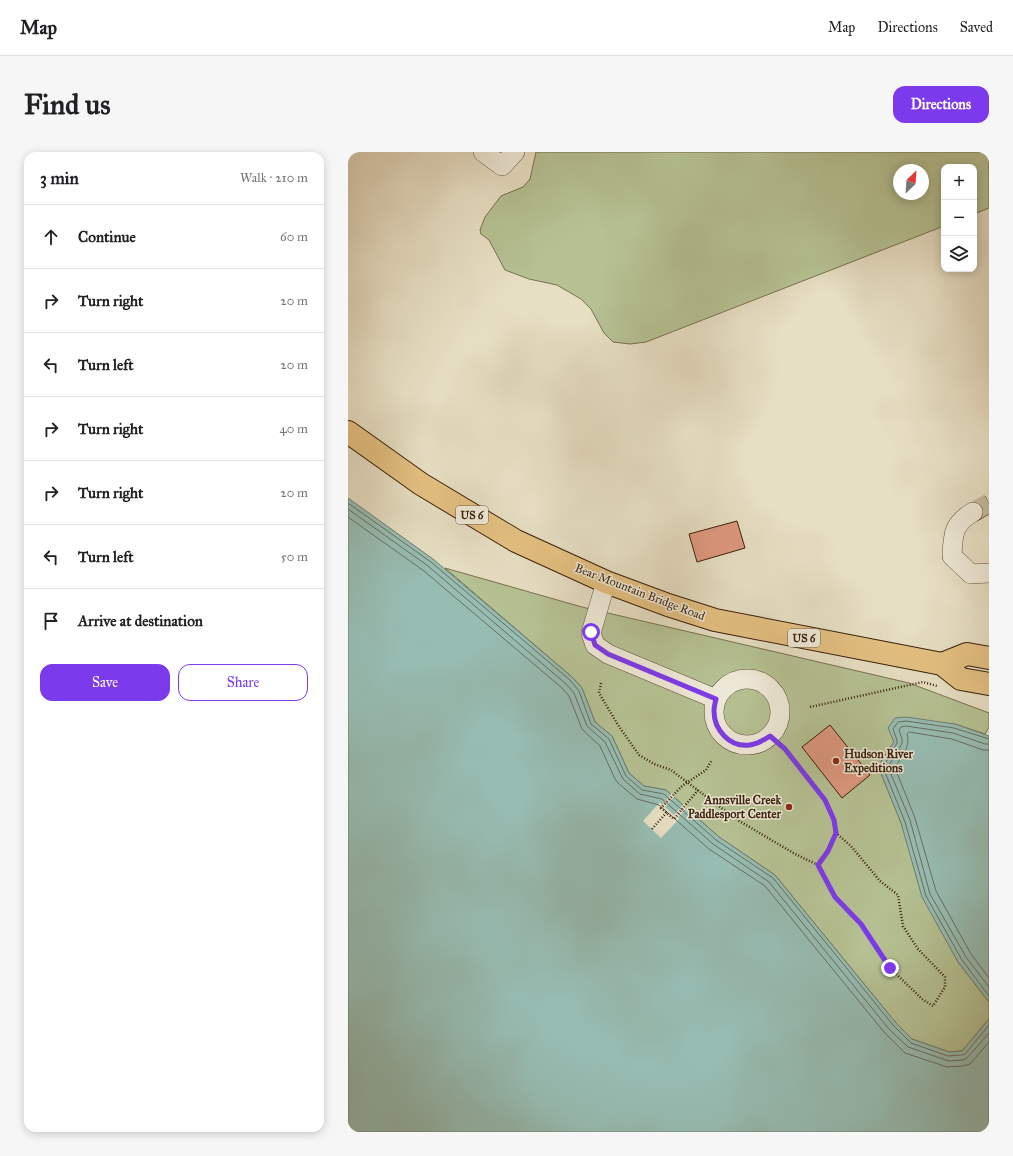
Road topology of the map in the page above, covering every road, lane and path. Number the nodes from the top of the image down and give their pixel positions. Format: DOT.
graph roads {
  1 [pos="483,152"];
  2 [pos="515,152"];
  3 [pos="348,432"];
  4 [pos="972,512"];
  5 [pos="989,573"];
  6 [pos="606,582"];
  7 [pos="989,658"];
  8 [pos="942,664"];
  9 [pos="601,683"];
  10 [pos="989,684"];
  11 [pos="938,686"];
  12 [pos="716,699"];
  13 [pos="810,707"];
  14 [pos="770,736"];
  15 [pos="712,760"];
  16 [pos="687,782"];
  17 [pos="698,790"];
  18 [pos="667,812"];
  19 [pos="652,829"];
  20 [pos="836,833"];
  21 [pos="818,865"];
  1 -- 2 [label="street"];
  3 -- 6 [label="highway, Bear Mountain Bridge Road / US 6"];
  4 -- 5 [label="street"];
  6 -- 8 [label="highway, Bear Mountain Bridge Road / US 6"];
  6 -- 12 [label="street"];
  7 -- 8 [label="highway"];
  8 -- 10 [label="highway, Bear Mountain Bridge Road / US 6"];
  9 -- 16 [label="path"];
  11 -- 13 [label="path"];
  12 -- 14 [label="street"];
  12 -- 14 [label="street"];
  14 -- 20 [label="path"];
  15 -- 16 [label="path"];
  16 -- 17 [label="path"];
  16 -- 18 [label="path"];
  17 -- 18 [label="path"];
  17 -- 21 [label="path"];
  18 -- 19 [label="path"];
  20 -- 21 [label="path"];
  20 -- 21 [label="path"];
}
